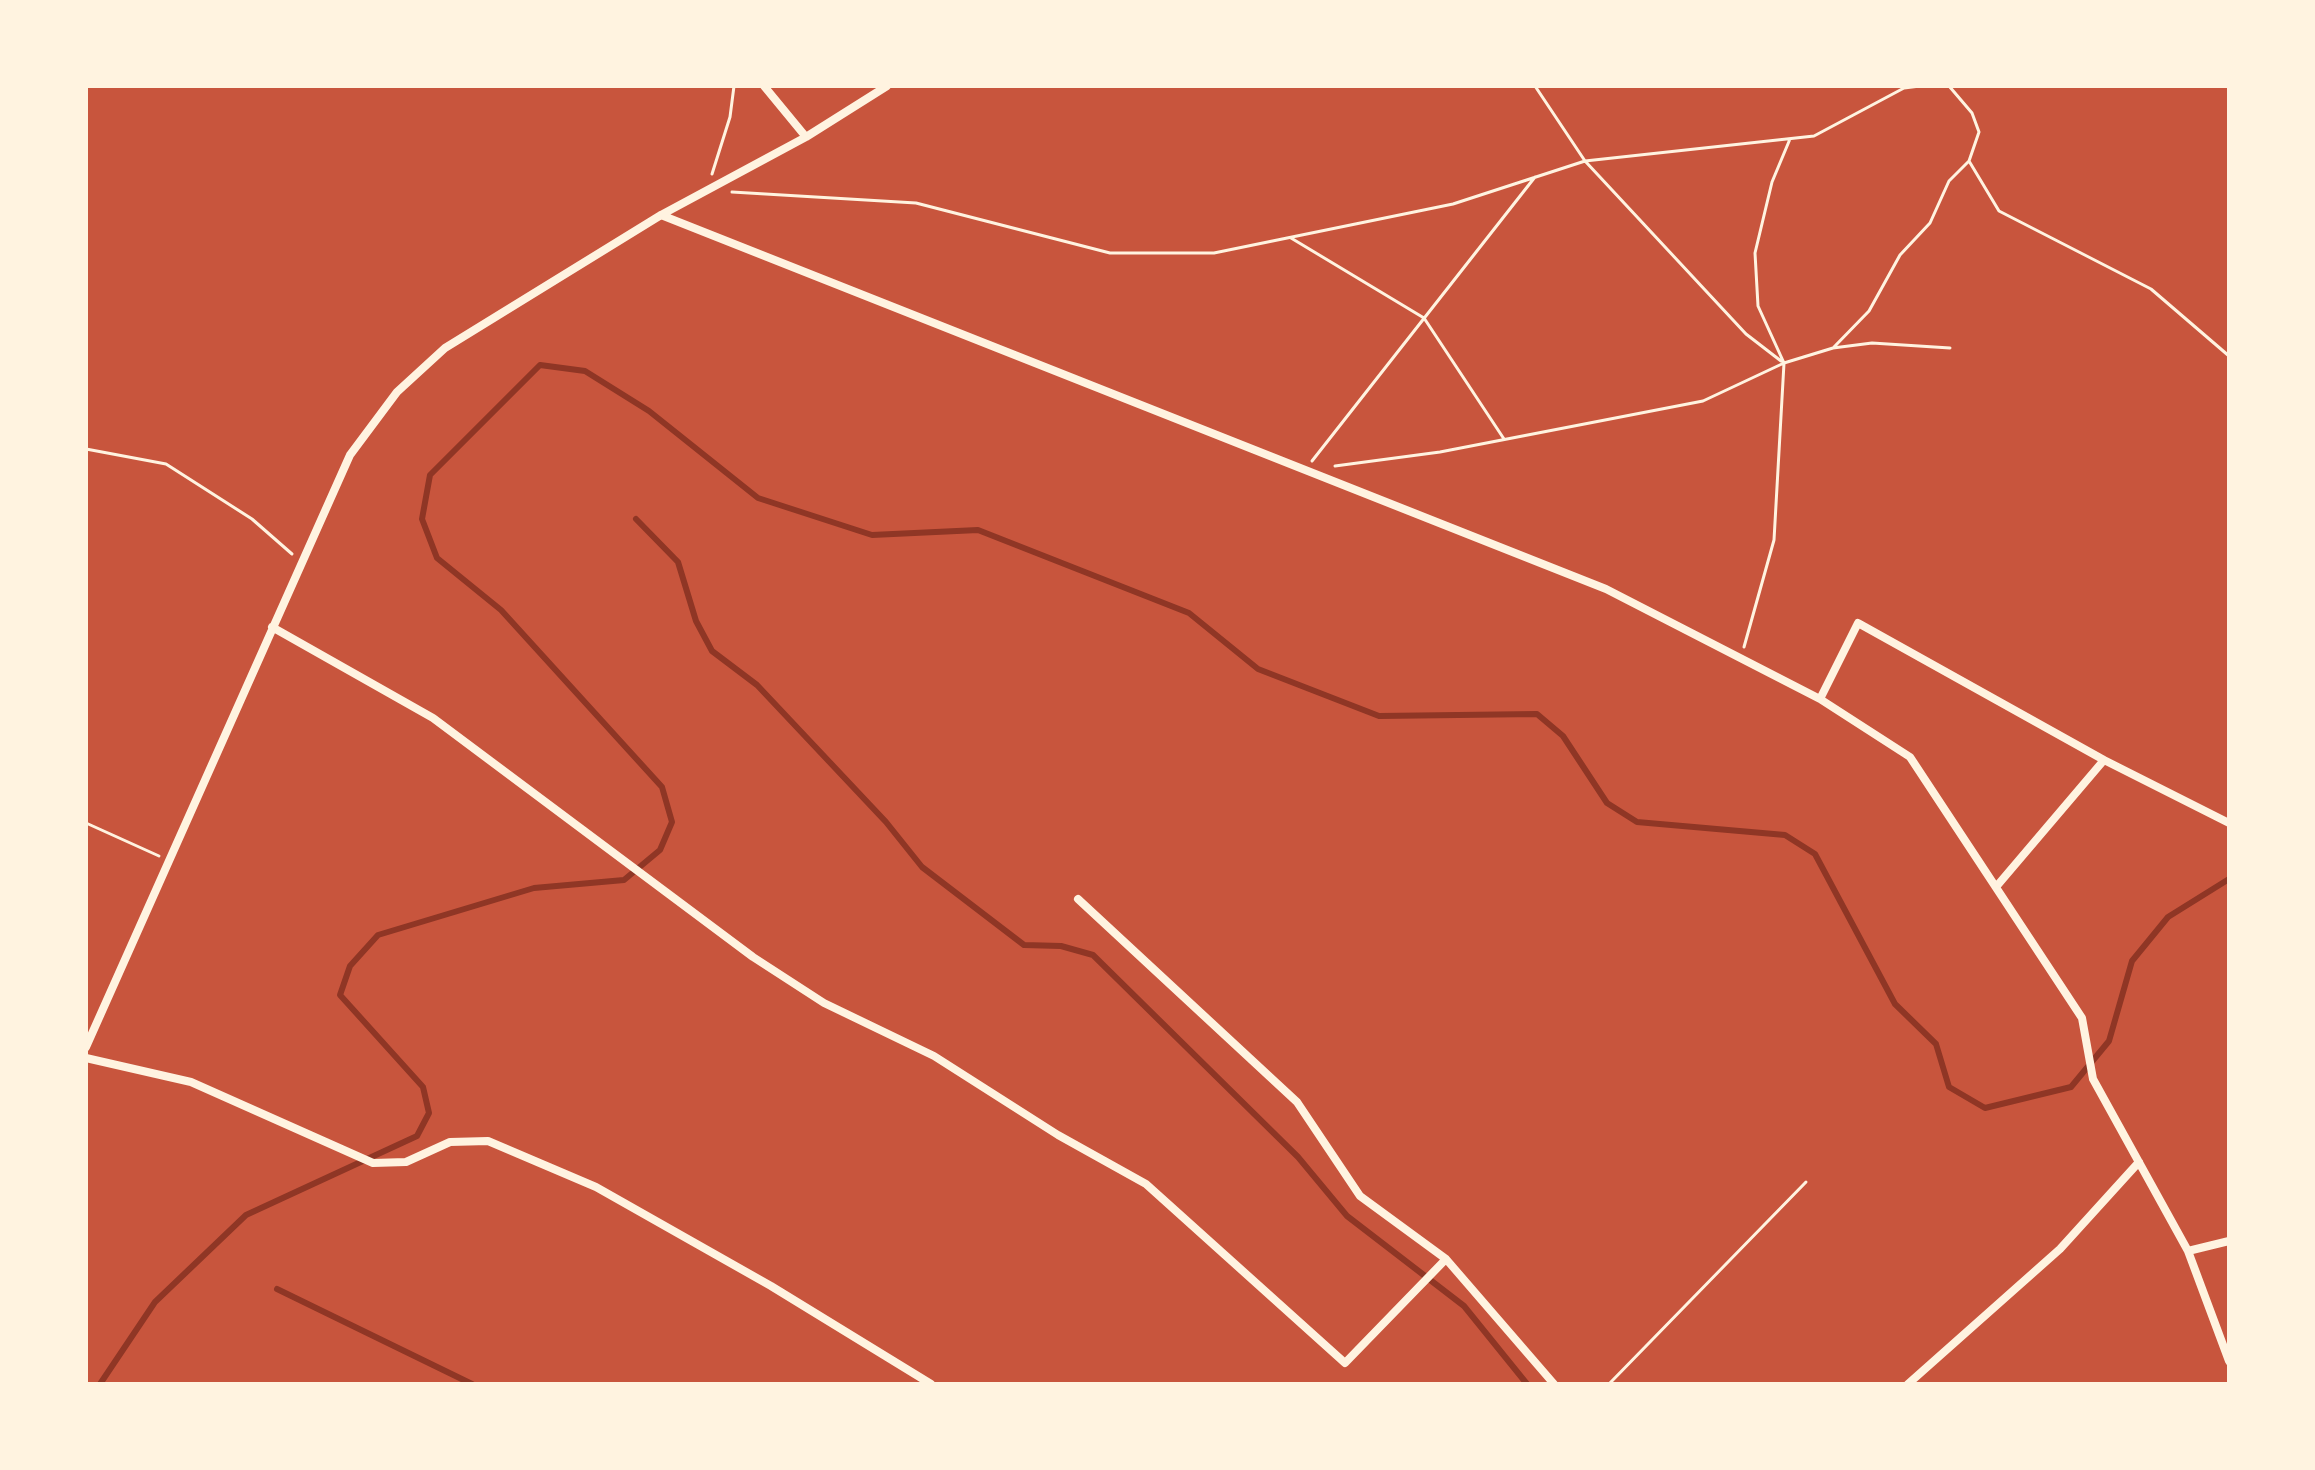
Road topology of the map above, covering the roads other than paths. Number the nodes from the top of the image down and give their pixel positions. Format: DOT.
graph roads {
  1 [pos="764,86"];
  2 [pos="887,86"];
  3 [pos="806,137"];
  4 [pos="661,215"];
  5 [pos="272,627"];
  6 [pos="1820,699"];
  7 [pos="2104,760"];
  8 [pos="2229,823"];
  9 [pos="1996,887"];
  10 [pos="1078,899"];
  11 [pos="86,1047"];
  12 [pos="86,1058"];
  13 [pos="2139,1162"];
  14 [pos="2229,1241"];
  15 [pos="2188,1251"];
  16 [pos="1446,1259"];
  17 [pos="2229,1361"];
  18 [pos="931,1384"];
  19 [pos="1554,1384"];
  20 [pos="1908,1384"];
  1 -- 3 [label="street"];
  2 -- 3 [label="street"];
  3 -- 4 [label="street"];
  4 -- 5 [label="street"];
  4 -- 6 [label="street"];
  5 -- 11 [label="street"];
  5 -- 16 [label="street"];
  6 -- 7 [label="street"];
  6 -- 9 [label="street"];
  7 -- 8 [label="street"];
  7 -- 9 [label="street"];
  9 -- 13 [label="street"];
  10 -- 16 [label="street"];
  12 -- 18 [label="street"];
  13 -- 15 [label="street"];
  13 -- 20 [label="street"];
  14 -- 15 [label="street"];
  15 -- 17 [label="street"];
  16 -- 19 [label="street"];
}
